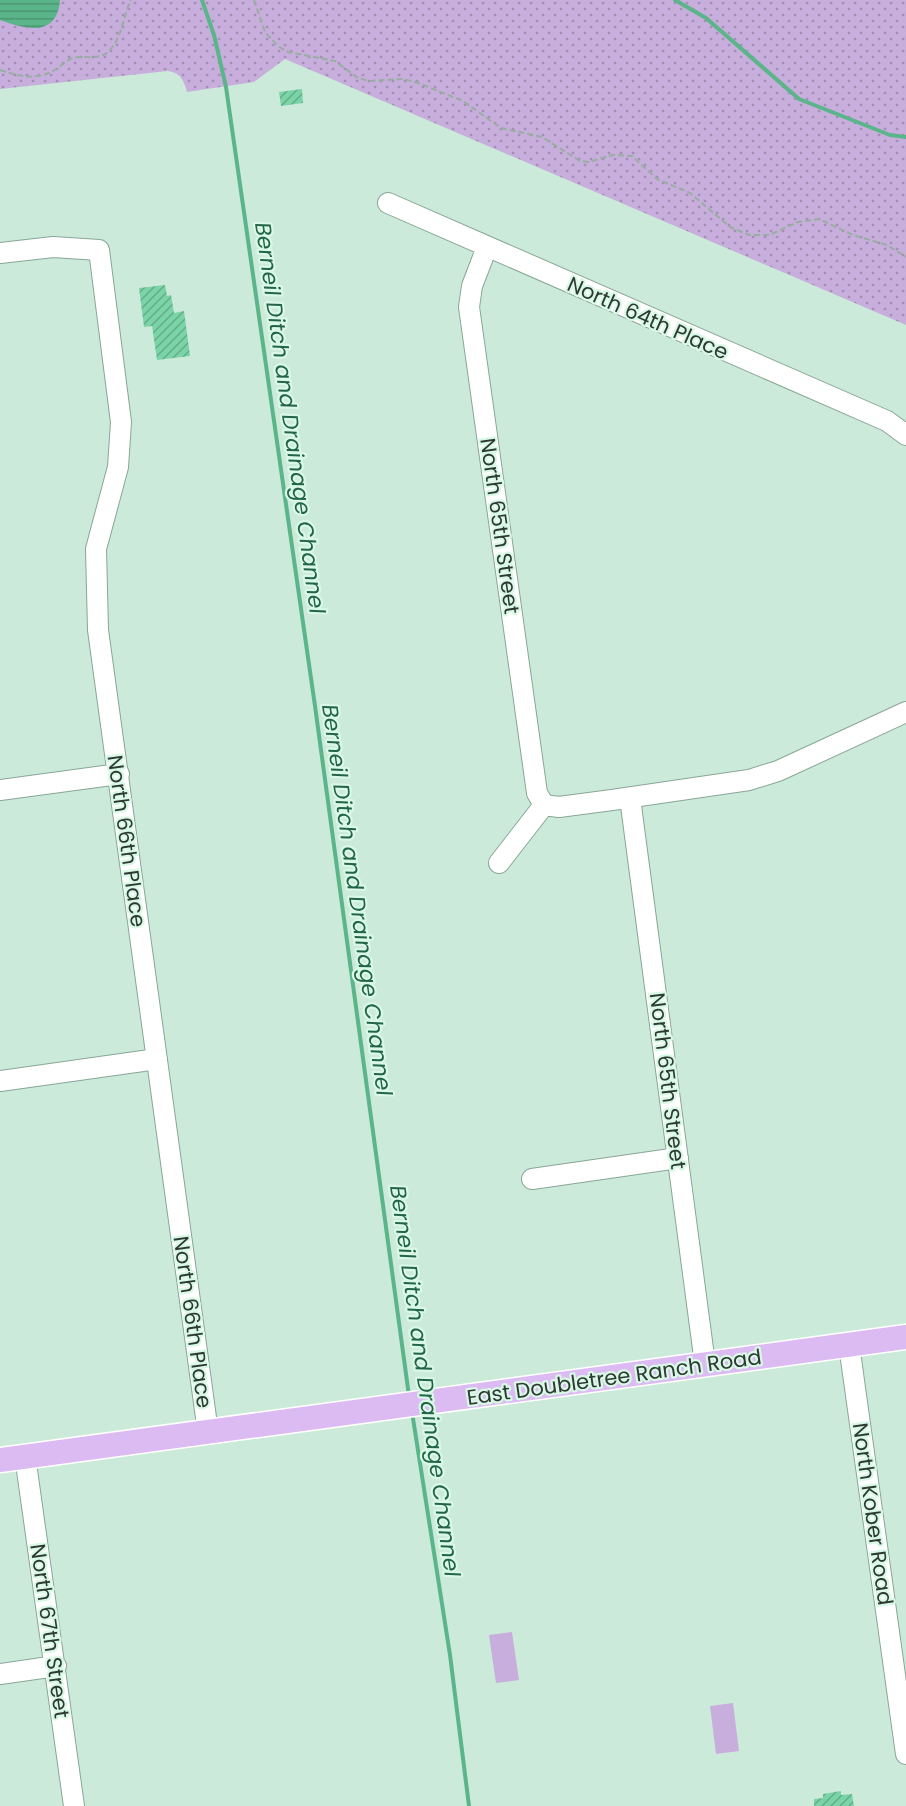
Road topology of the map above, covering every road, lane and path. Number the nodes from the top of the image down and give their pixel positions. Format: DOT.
graph roads {
  1 [pos="131,0"];
  2 [pos="254,0"];
  3 [pos="0,70"];
  4 [pos="388,202"];
  5 [pos="487,247"];
  6 [pos="0,253"];
  7 [pos="906,257"];
  8 [pos="906,435"];
  9 [pos="906,712"];
  10 [pos="119,774"];
  11 [pos="0,790"];
  12 [pos="630,798"];
  13 [pos="544,805"];
  14 [pos="499,863"];
  15 [pos="157,1059"];
  16 [pos="0,1081"];
  17 [pos="678,1158"];
  18 [pos="532,1179"];
  19 [pos="906,1337"];
  20 [pos="849,1345"];
  21 [pos="705,1364"];
  22 [pos="208,1432"];
  23 [pos="25,1456"];
  24 [pos="0,1460"];
  25 [pos="56,1666"];
  26 [pos="0,1674"];
  27 [pos="906,1754"];
  28 [pos="74,1806"];
  1 -- 3 [label="path"];
  2 -- 7 [label="path"];
  4 -- 5 [label="street, North 64th Place"];
  5 -- 8 [label="street, North 64th Place"];
  5 -- 13 [label="street, North 65th Street"];
  6 -- 10 [label="street, North 66th Place"];
  9 -- 12 [label="street"];
  10 -- 11 [label="street"];
  10 -- 15 [label="street, North 66th Place"];
  12 -- 13 [label="street"];
  12 -- 17 [label="street, North 65th Street"];
  13 -- 14 [label="street"];
  15 -- 16 [label="street"];
  15 -- 22 [label="street, North 66th Place"];
  17 -- 18 [label="street"];
  17 -- 21 [label="street, North 65th Street"];
  19 -- 20 [label="main road, East Doubletree Ranch Road"];
  20 -- 21 [label="main road, East Doubletree Ranch Road"];
  20 -- 27 [label="street, North Kober Road"];
  21 -- 22 [label="main road, East Doubletree Ranch Road"];
  22 -- 23 [label="main road, East Doubletree Ranch Road"];
  23 -- 24 [label="main road, East Doubletree Ranch Road"];
  23 -- 25 [label="street, North 67th Street"];
  25 -- 26 [label="street"];
  25 -- 28 [label="street, North 67th Street"];
}
